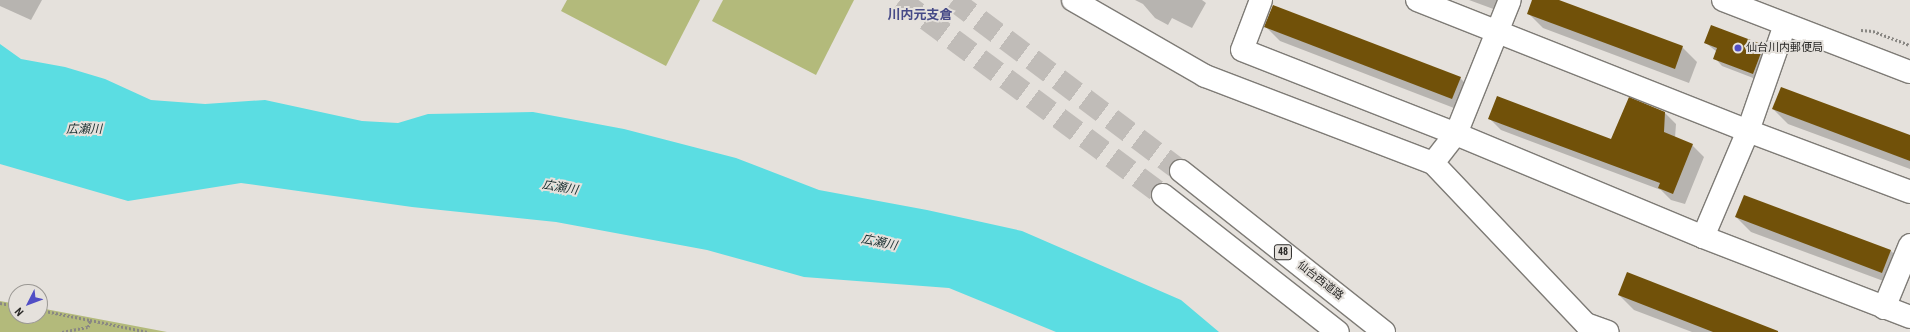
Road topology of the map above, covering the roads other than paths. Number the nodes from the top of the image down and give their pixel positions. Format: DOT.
graph roads {
  1 [pos="1073,0"];
  2 [pos="1261,0"];
  3 [pos="1416,0"];
  4 [pos="1510,0"];
  5 [pos="1723,0"];
  6 [pos="1785,25"];
  7 [pos="1498,31"];
  8 [pos="1910,72"];
  9 [pos="1748,131"];
  10 [pos="1456,134"];
  11 [pos="1433,163"];
  12 [pos="1181,172"];
  13 [pos="1910,192"];
  14 [pos="1163,196"];
  15 [pos="1703,237"];
  16 [pos="1910,245"];
  17 [pos="1884,308"];
  18 [pos="1910,317"];
  19 [pos="1338,332"];
  20 [pos="1384,332"];
  21 [pos="1608,332"];
  1 -- 11 [label="main road"];
  2 -- 10 [label="main road"];
  3 -- 7 [label="main road"];
  4 -- 7 [label="main road"];
  5 -- 6 [label="main road"];
  6 -- 8 [label="main road"];
  6 -- 9 [label="main road"];
  7 -- 9 [label="main road"];
  7 -- 10 [label="main road"];
  9 -- 13 [label="main road"];
  9 -- 15 [label="main road"];
  10 -- 11 [label="main road"];
  10 -- 15 [label="main road"];
  11 -- 21 [label="main road"];
  12 -- 20 [label="main road, 仙台西道路 / 48"];
  14 -- 19 [label="main road"];
  15 -- 17 [label="main road"];
  16 -- 17 [label="main road"];
  17 -- 18 [label="main road"];
}
